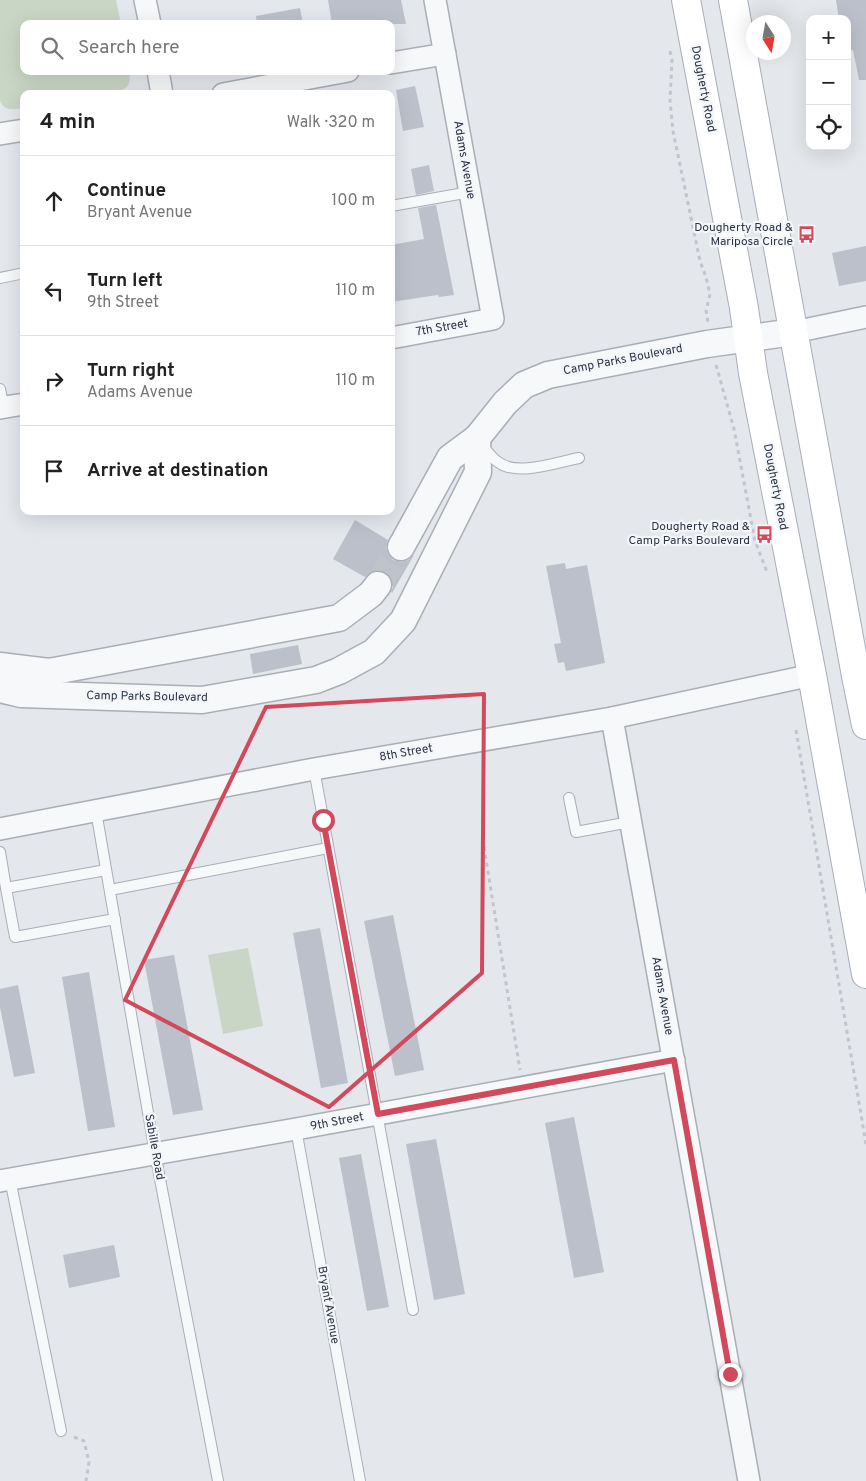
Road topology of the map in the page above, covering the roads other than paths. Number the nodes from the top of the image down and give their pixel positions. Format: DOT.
graph roads {
  1 [pos="145,0"];
  2 [pos="435,0"];
  3 [pos="686,0"];
  4 [pos="733,0"];
  5 [pos="149,20"];
  6 [pos="395,53"];
  7 [pos="445,54"];
  8 [pos="159,75"];
  9 [pos="326,75"];
  10 [pos="161,90"];
  11 [pos="246,90"];
  12 [pos="20,131"];
  13 [pos="0,134"];
  14 [pos="470,192"];
  15 [pos="395,205"];
  16 [pos="20,274"];
  17 [pos="0,278"];
  18 [pos="866,317"];
  19 [pos="493,319"];
  20 [pos="794,332"];
  21 [pos="395,337"];
  22 [pos="749,338"];
  23 [pos="477,438"];
  24 [pos="579,458"];
  25 [pos="401,547"];
  26 [pos="378,585"];
  27 [pos="0,666"];
  28 [pos="812,675"];
  29 [pos="0,690"];
  30 [pos="612,718"];
  31 [pos="866,725"];
  32 [pos="314,769"];
  33 [pos="569,798"];
  34 [pos="96,811"];
  35 [pos="630,822"];
  36 [pos="839,824"];
  37 [pos="0,829"];
  38 [pos="328,848"];
  39 [pos="0,852"];
  40 [pos="866,862"];
  41 [pos="106,870"];
  42 [pos="6,888"];
  43 [pos="110,890"];
  44 [pos="114,919"];
  45 [pos="866,974"];
  46 [pos="674,1060"];
  47 [pos="378,1114"];
  48 [pos="296,1130"];
  49 [pos="155,1153"];
  50 [pos="5,1180"];
  51 [pos="413,1310"];
  52 [pos="61,1431"];
  53 [pos="218,1481"];
  54 [pos="360,1481"];
  55 [pos="749,1481"];
  1 -- 5 [label="street"];
  2 -- 7 [label="street, Adams Avenue"];
  3 -- 22 [label="main road, Dougherty Road"];
  4 -- 20 [label="main road"];
  6 -- 7 [label="street"];
  7 -- 14 [label="street, Adams Avenue"];
  8 -- 10 [label="street"];
  9 -- 11 [label="street"];
  12 -- 13 [label="street"];
  14 -- 15 [label="lane"];
  14 -- 19 [label="street, Adams Avenue"];
  16 -- 17 [label="lane"];
  18 -- 20 [label="street"];
  19 -- 21 [label="street, 7th Street"];
  20 -- 22 [label="street, Camp Parks Boulevard"];
  20 -- 31 [label="main road"];
  22 -- 23 [label="street, Camp Parks Boulevard"];
  22 -- 28 [label="main road, Dougherty Road"];
  23 -- 24 [label="lane"];
  23 -- 25 [label="street, Camp Parks Boulevard"];
  23 -- 29 [label="street, Camp Parks Boulevard"];
  26 -- 27 [label="street"];
  28 -- 30 [label="street, 8th Street"];
  28 -- 36 [label="main road, Dougherty Road"];
  30 -- 32 [label="street, 8th Street"];
  30 -- 35 [label="street, Adams Avenue"];
  32 -- 34 [label="street, 8th Street"];
  32 -- 38 [label="lane"];
  33 -- 35 [label="lane"];
  34 -- 37 [label="street, 8th Street"];
  34 -- 41 [label="lane, Sabille Road"];
  35 -- 46 [label="street, Adams Avenue"];
  36 -- 40 [label="main road"];
  36 -- 45 [label="main road, Dougherty Road"];
  38 -- 43 [label="lane"];
  38 -- 47 [label="lane"];
  39 -- 42 [label="lane"];
  41 -- 42 [label="lane"];
  41 -- 43 [label="lane, Sabille Road"];
  42 -- 44 [label="lane"];
  43 -- 44 [label="lane, Sabille Road"];
  44 -- 49 [label="lane, Sabille Road"];
  46 -- 47 [label="street, 9th Street"];
  46 -- 55 [label="street, Adams Avenue"];
  47 -- 48 [label="street, 9th Street"];
  47 -- 51 [label="lane"];
  48 -- 49 [label="street, 9th Street"];
  48 -- 54 [label="lane, Bryant Avenue"];
  49 -- 50 [label="street, 9th Street"];
  49 -- 53 [label="lane, Sabille Road"];
  50 -- 52 [label="lane"];
}
